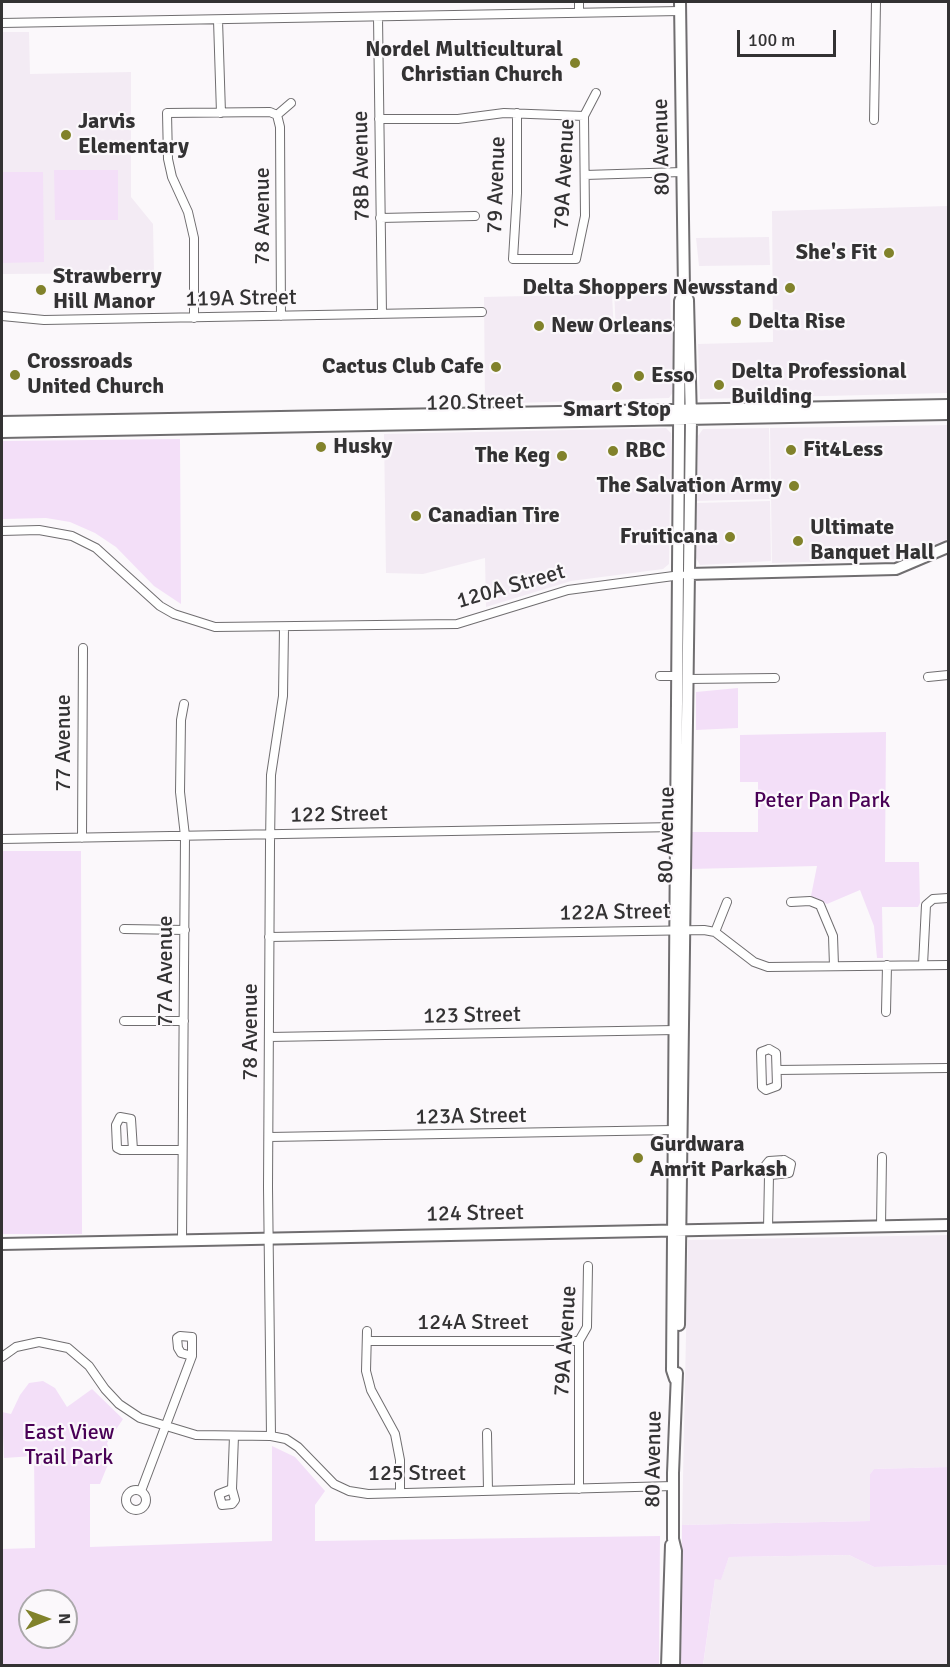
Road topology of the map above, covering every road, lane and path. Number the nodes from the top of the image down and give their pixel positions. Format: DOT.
graph roads {
  1 [pos="579,2"];
  2 [pos="876,2"];
  3 [pos="680,6"];
  4 [pos="579,13"];
  5 [pos="378,16"];
  6 [pos="218,20"];
  7 [pos="2,23"];
  8 [pos="596,93"];
  9 [pos="291,103"];
  10 [pos="221,113"];
  11 [pos="517,113"];
  12 [pos="277,115"];
  13 [pos="584,116"];
  14 [pos="379,119"];
  15 [pos="874,120"];
  16 [pos="682,172"];
  17 [pos="585,175"];
  18 [pos="475,216"];
  19 [pos="380,218"];
  20 [pos="576,259"];
  21 [pos="482,312"];
  22 [pos="382,314"];
  23 [pos="2,316"];
  24 [pos="281,316"];
  25 [pos="194,318"];
  26 [pos="926,405"];
  27 [pos="948,405"];
  28 [pos="894,406"];
  29 [pos="948,414"];
  30 [pos="685,415"];
  31 [pos="874,416"];
  32 [pos="906,416"];
  33 [pos="221,418"];
  34 [pos="351,420"];
  35 [pos="2,422"];
  36 [pos="188,427"];
  37 [pos="2,432"];
  38 [pos="2,531"];
  39 [pos="948,547"];
  40 [pos="684,574"];
  41 [pos="284,628"];
  42 [pos="83,648"];
  43 [pos="948,675"];
  44 [pos="660,676"];
  45 [pos="683,677"];
  46 [pos="928,677"];
  47 [pos="775,678"];
  48 [pos="184,704"];
  49 [pos="676,827"];
  50 [pos="270,835"];
  51 [pos="185,836"];
  52 [pos="82,838"];
  53 [pos="2,839"];
  54 [pos="948,898"];
  55 [pos="727,902"];
  56 [pos="791,902"];
  57 [pos="124,929"];
  58 [pos="185,930"];
  59 [pos="681,930"];
  60 [pos="716,932"];
  61 [pos="270,937"];
  62 [pos="886,965"];
  63 [pos="922,965"];
  64 [pos="948,965"];
  65 [pos="834,966"];
  66 [pos="886,1012"];
  67 [pos="124,1021"];
  68 [pos="184,1021"];
  69 [pos="676,1030"];
  70 [pos="269,1037"];
  71 [pos="684,1056"];
  72 [pos="948,1068"];
  73 [pos="777,1070"];
  74 [pos="674,1130"];
  75 [pos="269,1137"];
  76 [pos="133,1150"];
  77 [pos="182,1150"];
  78 [pos="882,1157"];
  79 [pos="683,1158"];
  80 [pos="769,1175"];
  81 [pos="948,1225"];
  82 [pos="881,1226"];
  83 [pos="768,1229"];
  84 [pos="677,1231"];
  85 [pos="269,1237"];
  86 [pos="182,1239"];
  87 [pos="2,1244"];
  88 [pos="588,1266"];
  89 [pos="367,1330"];
  90 [pos="367,1341"];
  91 [pos="579,1341"];
  92 [pos="192,1356"];
  93 [pos="2,1358"];
  94 [pos="166,1428"];
  95 [pos="487,1433"];
  96 [pos="234,1436"];
  97 [pos="271,1436"];
  98 [pos="673,1486"];
  99 [pos="232,1489"];
  100 [pos="579,1489"];
  101 [pos="141,1491"];
  102 [pos="488,1491"];
  103 [pos="400,1492"];
  104 [pos="673,1539"];
  105 [pos="667,1665"];
  106 [pos="674,1665"];
  1 -- 4 [label="street"];
  2 -- 15 [label="street"];
  3 -- 4 [label="street"];
  3 -- 16 [label="main road, 80 Avenue"];
  4 -- 5 [label="street"];
  5 -- 6 [label="street"];
  5 -- 14 [label="street, 78B Avenue"];
  6 -- 7 [label="street"];
  6 -- 10 [label="street"];
  8 -- 13 [label="street, 79A Avenue"];
  9 -- 12 [label="street"];
  10 -- 12 [label="street"];
  10 -- 25 [label="street"];
  11 -- 13 [label="street"];
  11 -- 14 [label="street"];
  11 -- 20 [label="street, 79 Avenue"];
  12 -- 24 [label="street, 78 Avenue"];
  13 -- 17 [label="street, 79A Avenue"];
  14 -- 19 [label="street, 78B Avenue"];
  16 -- 17 [label="street"];
  16 -- 30 [label="main road, 80 Avenue"];
  17 -- 20 [label="street, 79A Avenue"];
  18 -- 19 [label="street"];
  19 -- 22 [label="street, 78B Avenue"];
  21 -- 22 [label="street, 119A Street"];
  22 -- 24 [label="street, 119A Street"];
  23 -- 25 [label="street, 119A Street"];
  24 -- 25 [label="street, 119A Street"];
  26 -- 27 [label="main road, 120 Street"];
  26 -- 28 [label="main road, 120 Street"];
  26 -- 32 [label="main road"];
  28 -- 30 [label="main road, 120 Street"];
  28 -- 31 [label="main road"];
  29 -- 32 [label="main road, 120 Street"];
  30 -- 31 [label="main road, 120 Street"];
  30 -- 34 [label="main road, 120 Street"];
  30 -- 34 [label="main road, 120 Street"];
  30 -- 40 [label="main road, 80 Avenue"];
  31 -- 32 [label="main road, 120 Street"];
  33 -- 34 [label="main road, 120 Street"];
  33 -- 35 [label="main road, 120 Street"];
  33 -- 36 [label="main road"];
  34 -- 36 [label="main road, 120 Street"];
  36 -- 37 [label="main road, 120 Street"];
  38 -- 41 [label="street, 120A Street"];
  39 -- 40 [label="main road, 120A Street"];
  40 -- 41 [label="street, 120A Street"];
  40 -- 45 [label="main road, 80 Avenue"];
  40 -- 45 [label="main road, 80 Avenue"];
  41 -- 50 [label="street, 78 Avenue"];
  42 -- 52 [label="street, 77 Avenue"];
  43 -- 46 [label="street"];
  44 -- 45 [label="street"];
  45 -- 47 [label="street"];
  45 -- 49 [label="main road, 80 Avenue"];
  45 -- 59 [label="main road, 80 Avenue"];
  48 -- 51 [label="street, 77A Avenue"];
  49 -- 50 [label="street, 122 Street"];
  49 -- 59 [label="main road, 80 Avenue"];
  50 -- 51 [label="street, 122 Street"];
  50 -- 61 [label="street, 78 Avenue"];
  51 -- 52 [label="street, 122 Street"];
  51 -- 58 [label="street, 77A Avenue"];
  52 -- 53 [label="street, 122 Street"];
  54 -- 63 [label="street"];
  55 -- 60 [label="street"];
  56 -- 65 [label="street"];
  57 -- 58 [label="street"];
  58 -- 68 [label="street, 77A Avenue"];
  59 -- 60 [label="street, 122A Street"];
  59 -- 61 [label="street, 122A Street"];
  59 -- 69 [label="main road, 80 Avenue"];
  59 -- 71 [label="main road, 80 Avenue"];
  60 -- 65 [label="street"];
  61 -- 70 [label="street, 78 Avenue"];
  62 -- 63 [label="street"];
  62 -- 65 [label="street"];
  62 -- 66 [label="street"];
  63 -- 64 [label="street"];
  67 -- 68 [label="street"];
  68 -- 77 [label="street, 77A Avenue"];
  69 -- 70 [label="street, 123 Street"];
  69 -- 71 [label="main road"];
  69 -- 74 [label="main road, 80 Avenue"];
  70 -- 75 [label="street, 78 Avenue"];
  71 -- 79 [label="main road, 80 Avenue"];
  72 -- 73 [label="street"];
  73 -- 73 [label="street"];
  74 -- 75 [label="street, 123A Street"];
  74 -- 79 [label="main road"];
  74 -- 84 [label="main road, 80 Avenue"];
  75 -- 85 [label="street, 78 Avenue"];
  76 -- 77 [label="street"];
  77 -- 86 [label="street, 77A Avenue"];
  78 -- 82 [label="street"];
  79 -- 84 [label="main road, 80 Avenue"];
  80 -- 83 [label="street"];
  81 -- 82 [label="main road, 124 Street"];
  82 -- 83 [label="main road, 124 Street"];
  83 -- 84 [label="main road, 124 Street"];
  84 -- 85 [label="main road, 124 Street"];
  84 -- 98 [label="main road, 80 Avenue"];
  85 -- 86 [label="main road, 124 Street"];
  85 -- 97 [label="street, 78 Avenue"];
  86 -- 87 [label="main road, 124 Street"];
  88 -- 91 [label="street, 79A Avenue"];
  89 -- 90 [label="street"];
  90 -- 91 [label="street, 124A Street"];
  90 -- 103 [label="street"];
  91 -- 100 [label="street, 79A Avenue"];
  92 -- 94 [label="street"];
  93 -- 94 [label="street, 125 Street"];
  94 -- 96 [label="street, 125 Street"];
  94 -- 101 [label="street"];
  95 -- 102 [label="street"];
  96 -- 97 [label="street, 125 Street"];
  96 -- 99 [label="street"];
  97 -- 103 [label="street, 125 Street"];
  98 -- 100 [label="street, 125 Street"];
  98 -- 104 [label="main road, 80 Avenue"];
  100 -- 102 [label="street, 125 Street"];
  102 -- 103 [label="street, 125 Street"];
  104 -- 105 [label="main road, 80 Avenue"];
  104 -- 106 [label="main road, 80 Avenue"];
}
